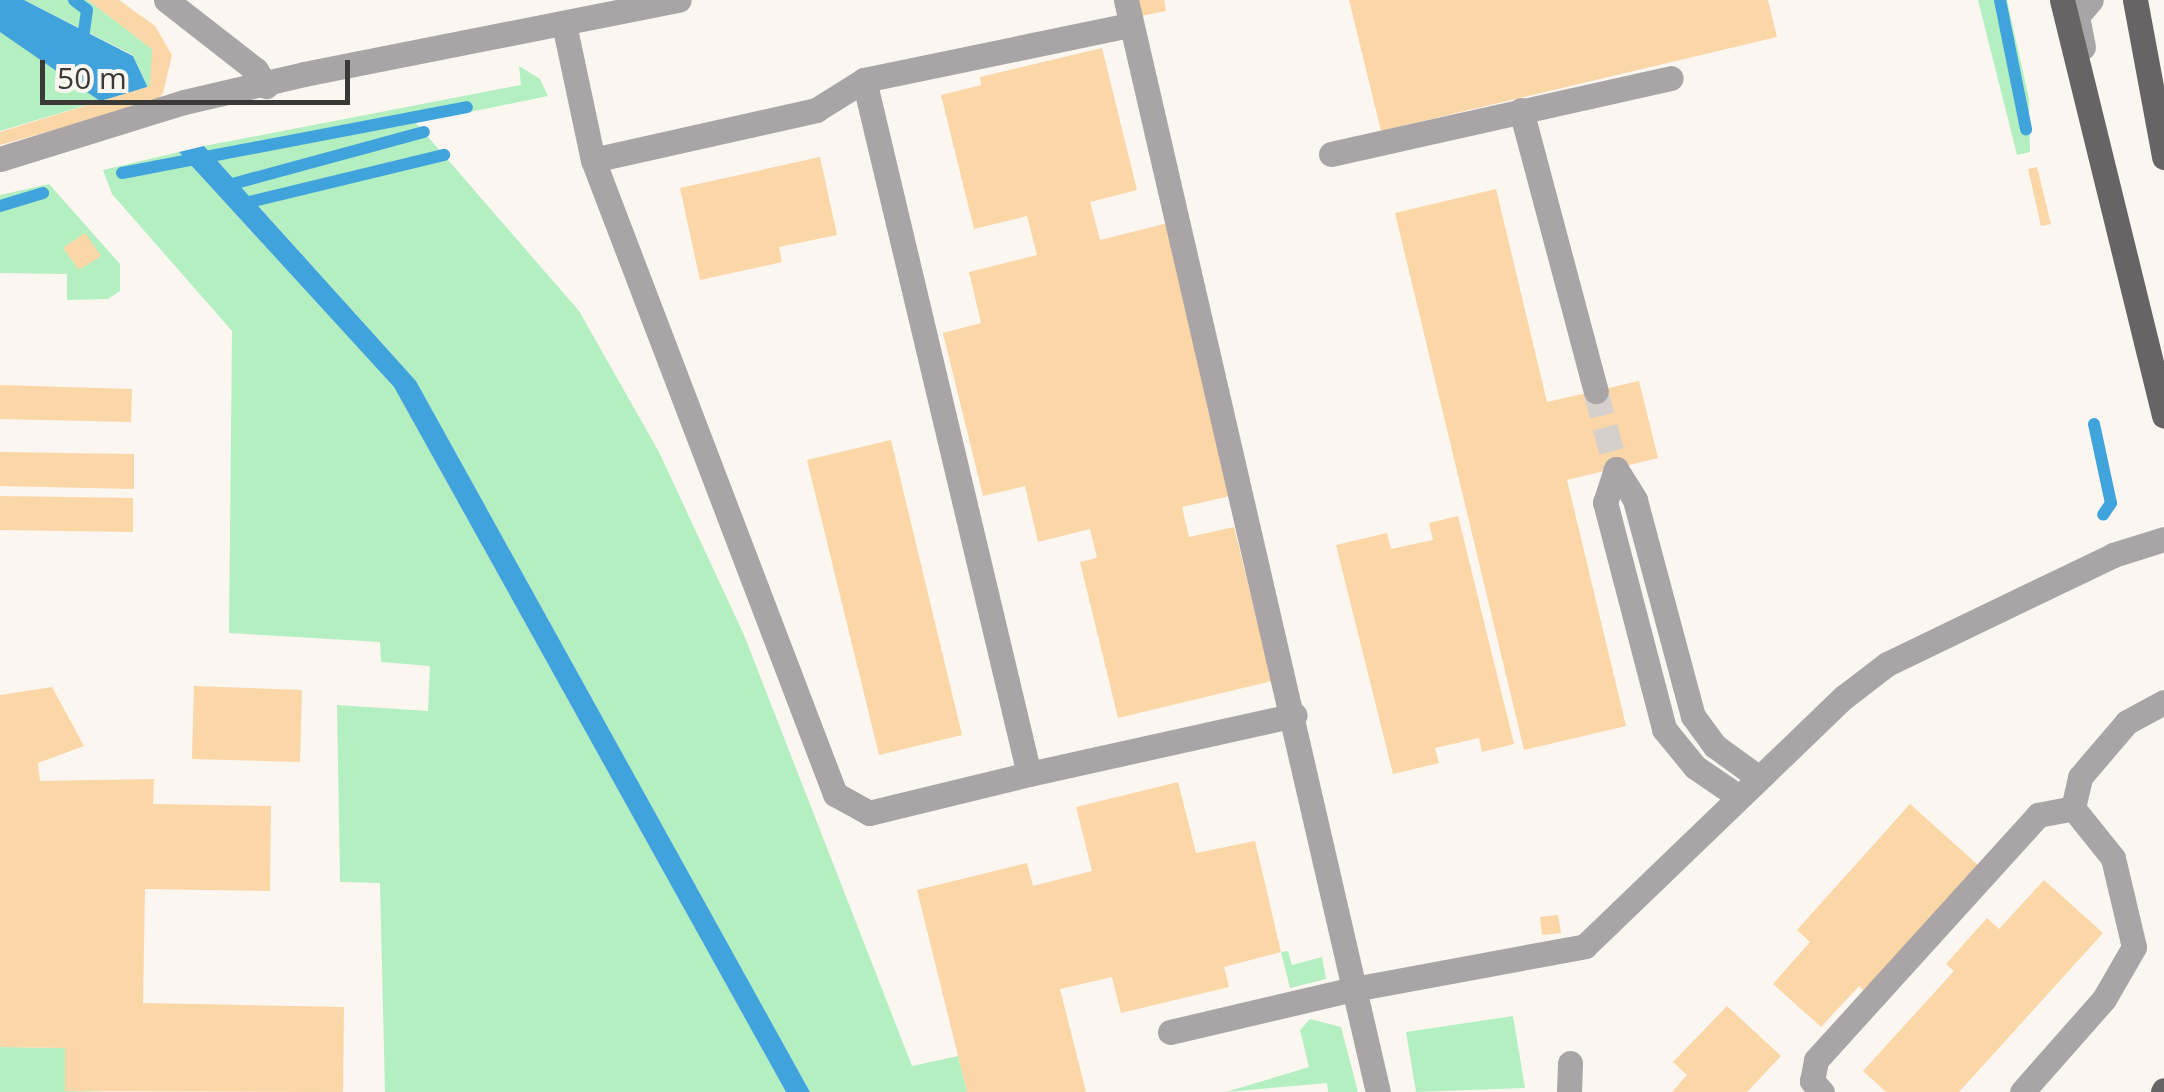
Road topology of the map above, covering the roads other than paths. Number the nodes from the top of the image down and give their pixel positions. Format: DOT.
graph roads {
  1 [pos="166,0"];
  2 [pos="679,0"];
  3 [pos="2062,0"];
  4 [pos="2091,0"];
  5 [pos="2135,0"];
  6 [pos="1128,12"];
  7 [pos="564,24"];
  8 [pos="1671,78"];
  9 [pos="864,80"];
  10 [pos="2081,84"];
  11 [pos="266,86"];
  12 [pos="1522,110"];
  13 [pos="1331,154"];
  14 [pos="2164,157"];
  15 [pos="0,159"];
  16 [pos="593,160"];
  17 [pos="1596,391"];
  18 [pos="2164,416"];
  19 [pos="2164,539"];
  20 [pos="2164,702"];
  21 [pos="1295,715"];
  22 [pos="1029,774"];
  23 [pos="1759,778"];
  24 [pos="1740,797"];
  25 [pos="2073,808"];
  26 [pos="1354,988"];
  27 [pos="1170,1032"];
  28 [pos="1570,1063"];
  29 [pos="1378,1092"];
  30 [pos="1569,1092"];
  31 [pos="1822,1092"];
  32 [pos="2022,1092"];
  1 -- 11 [label="street"];
  2 -- 7 [label="street"];
  3 -- 10 [label="main road"];
  4 -- 10 [label="street"];
  5 -- 14 [label="main road"];
  6 -- 9 [label="street"];
  6 -- 21 [label="street"];
  7 -- 11 [label="street"];
  7 -- 16 [label="street"];
  8 -- 12 [label="street"];
  9 -- 16 [label="street"];
  9 -- 22 [label="street"];
  10 -- 18 [label="main road"];
  11 -- 15 [label="street"];
  12 -- 13 [label="street"];
  12 -- 17 [label="street"];
  16 -- 22 [label="street"];
  19 -- 23 [label="street"];
  20 -- 25 [label="street"];
  21 -- 22 [label="street"];
  21 -- 26 [label="street"];
  23 -- 24 [label="street"];
  23 -- 24 [label="street"];
  24 -- 26 [label="street"];
  25 -- 31 [label="street"];
  25 -- 32 [label="street"];
  26 -- 27 [label="street"];
  26 -- 29 [label="street"];
  28 -- 30 [label="street"];
}
